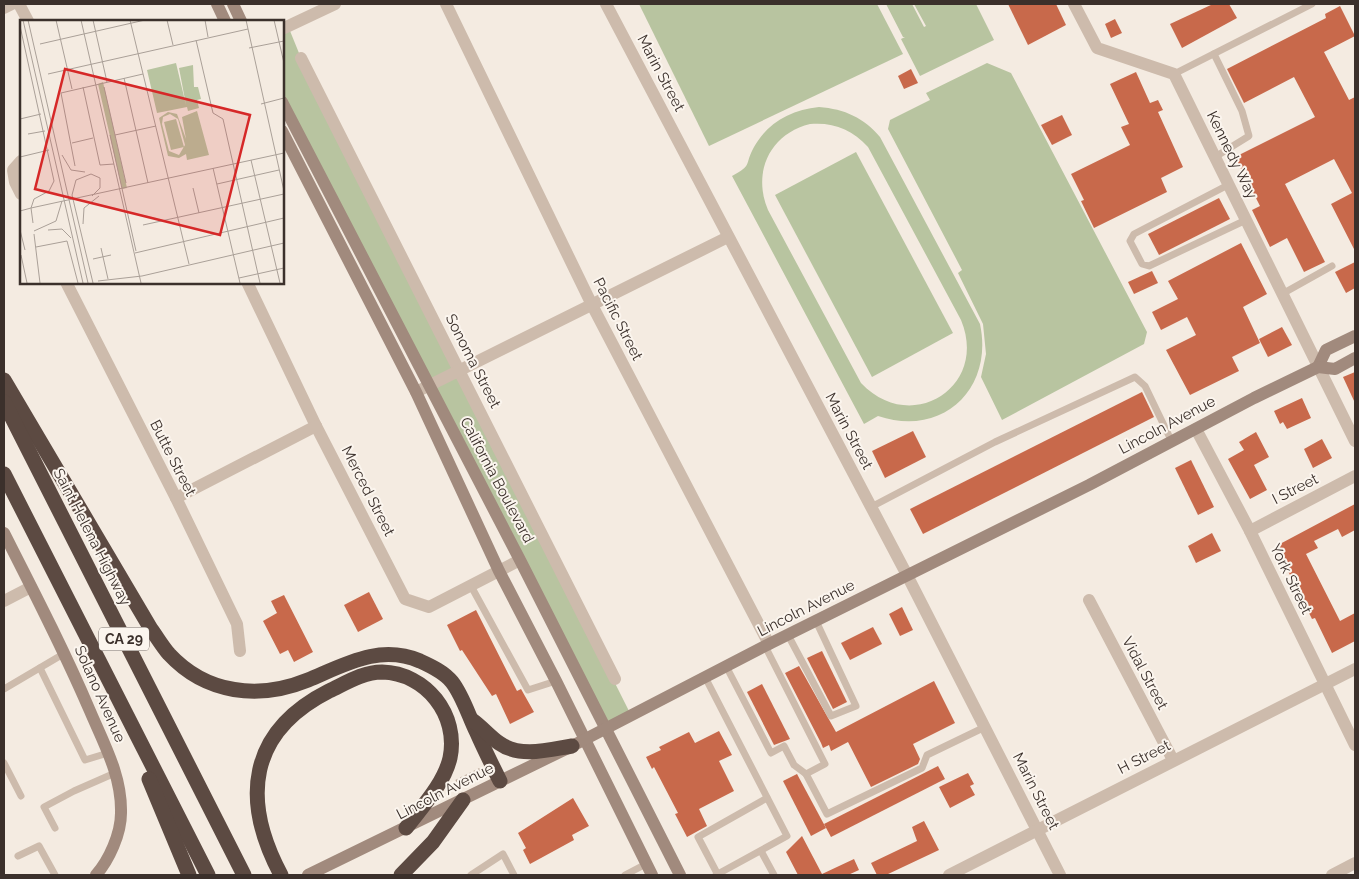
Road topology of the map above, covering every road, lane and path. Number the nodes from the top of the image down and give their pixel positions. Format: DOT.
graph roads {
  1 [pos="12,4"];
  2 [pos="19,4"];
  3 [pos="217,4"];
  4 [pos="233,4"];
  5 [pos="335,4"];
  6 [pos="446,4"];
  7 [pos="606,4"];
  8 [pos="1074,4"];
  9 [pos="1312,4"];
  10 [pos="4,8"];
  11 [pos="311,9"];
  12 [pos="27,20"];
  13 [pos="225,20"];
  14 [pos="241,20"];
  15 [pos="284,28"];
  16 [pos="1214,54"];
  17 [pos="301,58"];
  18 [pos="1174,74"];
  19 [pos="284,106"];
  20 [pos="284,135"];
  21 [pos="1215,157"];
  22 [pos="17,166"];
  23 [pos="1228,185"];
  24 [pos="20,187"];
  25 [pos="1246,220"];
  26 [pos="728,237"];
  27 [pos="1332,266"];
  28 [pos="67,284"];
  29 [pos="248,284"];
  30 [pos="1282,294"];
  31 [pos="592,305"];
  32 [pos="1355,336"];
  33 [pos="1355,358"];
  34 [pos="1318,368"];
  35 [pos="460,371"];
  36 [pos="4,380"];
  37 [pos="429,386"];
  38 [pos="416,392"];
  39 [pos="4,402"];
  40 [pos="316,426"];
  41 [pos="1196,428"];
  42 [pos="1171,440"];
  43 [pos="1355,441"];
  44 [pos="4,474"];
  45 [pos="1355,476"];
  46 [pos="176,498"];
  47 [pos="871,507"];
  48 [pos="1250,531"];
  49 [pos="4,533"];
  50 [pos="520,560"];
  51 [pos="499,572"];
  52 [pos="907,575"];
  53 [pos="471,586"];
  54 [pos="31,587"];
  55 [pos="1089,600"];
  56 [pos="4,601"];
  57 [pos="76,615"];
  58 [pos="816,621"];
  59 [pos="788,635"];
  60 [pos="767,645"];
  61 [pos="240,651"];
  62 [pos="65,653"];
  63 [pos="726,666"];
  64 [pos="40,668"];
  65 [pos="1355,669"];
  66 [pos="705,677"];
  67 [pos="614,679"];
  68 [pos="556,681"];
  69 [pos="1325,684"];
  70 [pos="4,689"];
  71 [pos="471,719"];
  72 [pos="985,727"];
  73 [pos="604,728"];
  74 [pos="578,742"];
  75 [pos="1355,745"];
  76 [pos="108,753"];
  77 [pos="1173,760"];
  78 [pos="4,763"];
  79 [pos="482,768"];
  80 [pos="115,773"];
  81 [pos="806,774"];
  82 [pos="500,781"];
  83 [pos="450,784"];
  84 [pos="21,796"];
  85 [pos="767,798"];
  86 [pos="463,800"];
  87 [pos="55,828"];
  88 [pos="406,828"];
  89 [pos="1037,830"];
  90 [pos="761,850"];
  91 [pos="18,856"];
  92 [pos="1355,863"];
  93 [pos="649,870"];
  94 [pos="311,874"];
  95 [pos="55,875"];
  96 [pos="96,875"];
  97 [pos="189,875"];
  98 [pos="208,875"];
  99 [pos="244,875"];
  100 [pos="281,875"];
  101 [pos="401,875"];
  102 [pos="471,875"];
  103 [pos="514,875"];
  104 [pos="625,875"];
  105 [pos="680,875"];
  106 [pos="717,875"];
  107 [pos="774,875"];
  108 [pos="949,875"];
  109 [pos="1060,875"];
  110 [pos="1332,875"];
  1 -- 10 [label="street"];
  2 -- 12 [label="street"];
  3 -- 13 [label="street"];
  4 -- 14 [label="street"];
  5 -- 11 [label="street"];
  6 -- 31 [label="street, Pacific Street"];
  7 -- 26 [label="street, Marin Street"];
  8 -- 18 [label="street"];
  9 -- 16 [label="lane"];
  11 -- 15 [label="street"];
  16 -- 18 [label="lane"];
  16 -- 21 [label="lane"];
  17 -- 35 [label="street, Sonoma Street"];
  18 -- 21 [label="street, Kennedy Way"];
  19 -- 37 [label="street, California Boulevard"];
  20 -- 38 [label="street"];
  21 -- 23 [label="street, Kennedy Way"];
  22 -- 24 [label="street"];
  23 -- 25 [label="street, Kennedy Way"];
  23 -- 25 [label="lane"];
  25 -- 30 [label="street, Kennedy Way"];
  26 -- 31 [label="street"];
  26 -- 47 [label="street, Marin Street"];
  27 -- 30 [label="lane"];
  28 -- 46 [label="street, Butte Street"];
  29 -- 40 [label="street, Merced Street"];
  30 -- 34 [label="street, Kennedy Way"];
  31 -- 35 [label="street"];
  31 -- 60 [label="street, Pacific Street"];
  32 -- 34 [label="street"];
  33 -- 34 [label="street, Lincoln Avenue"];
  34 -- 41 [label="street, Lincoln Avenue"];
  34 -- 43 [label="street, Kennedy Way"];
  35 -- 37 [label="street"];
  35 -- 67 [label="street, Sonoma Street"];
  36 -- 71 [label="highway"];
  37 -- 38 [label="street"];
  37 -- 50 [label="street, California Boulevard"];
  38 -- 51 [label="street"];
  39 -- 99 [label="highway, Saint Helena Highway / CA 29"];
  40 -- 46 [label="street"];
  40 -- 53 [label="street, Merced Street"];
  41 -- 42 [label="street, Lincoln Avenue"];
  41 -- 48 [label="street, York Street"];
  42 -- 47 [label="lane"];
  42 -- 52 [label="street, Lincoln Avenue"];
  44 -- 57 [label="highway, CA 29"];
  45 -- 48 [label="street, I Street"];
  46 -- 61 [label="street, Butte Street"];
  47 -- 52 [label="street, Marin Street"];
  48 -- 69 [label="street, York Street"];
  49 -- 54 [label="street, Solano Avenue"];
  50 -- 51 [label="street, Merced Street"];
  50 -- 73 [label="street, California Boulevard"];
  51 -- 53 [label="street, Merced Street"];
  51 -- 68 [label="street"];
  52 -- 58 [label="street, Lincoln Avenue"];
  52 -- 72 [label="street, Marin Street"];
  53 -- 68 [label="lane"];
  54 -- 56 [label="street"];
  54 -- 62 [label="street, Solano Avenue"];
  55 -- 77 [label="street, Vidal Street"];
  57 -- 97 [label="highway"];
  57 -- 98 [label="highway, CA 29"];
  58 -- 59 [label="street, Lincoln Avenue"];
  58 -- 59 [label="lane"];
  59 -- 60 [label="street, Lincoln Avenue"];
  60 -- 63 [label="street, Lincoln Avenue"];
  60 -- 81 [label="lane"];
  62 -- 64 [label="lane"];
  62 -- 76 [label="street, Solano Avenue"];
  63 -- 66 [label="street, Lincoln Avenue"];
  63 -- 81 [label="lane"];
  64 -- 70 [label="lane"];
  64 -- 76 [label="lane"];
  65 -- 69 [label="street, H Street"];
  66 -- 73 [label="street, Lincoln Avenue"];
  66 -- 85 [label="lane"];
  68 -- 74 [label="street"];
  69 -- 75 [label="street, York Street"];
  69 -- 77 [label="street, H Street"];
  71 -- 74 [label="highway"];
  71 -- 82 [label="highway"];
  72 -- 81 [label="lane"];
  72 -- 89 [label="street, Marin Street"];
  73 -- 74 [label="street, Lincoln Avenue"];
  73 -- 105 [label="street, California Boulevard"];
  74 -- 82 [label="street, Lincoln Avenue"];
  74 -- 93 [label="street"];
  76 -- 80 [label="street, Solano Avenue"];
  77 -- 89 [label="street, H Street"];
  78 -- 84 [label="lane"];
  79 -- 83 [label="path"];
  80 -- 87 [label="lane"];
  80 -- 96 [label="street, Solano Avenue"];
  82 -- 86 [label="street, Lincoln Avenue"];
  85 -- 90 [label="lane"];
  85 -- 106 [label="lane"];
  86 -- 88 [label="street, Lincoln Avenue"];
  86 -- 101 [label="highway"];
  88 -- 94 [label="street, Lincoln Avenue"];
  88 -- 100 [label="highway"];
  89 -- 108 [label="street, H Street"];
  89 -- 109 [label="street, Marin Street"];
  90 -- 106 [label="lane"];
  90 -- 107 [label="lane"];
  91 -- 95 [label="lane"];
  92 -- 110 [label="street"];
  93 -- 104 [label="lane"];
  102 -- 103 [label="lane"];
}
